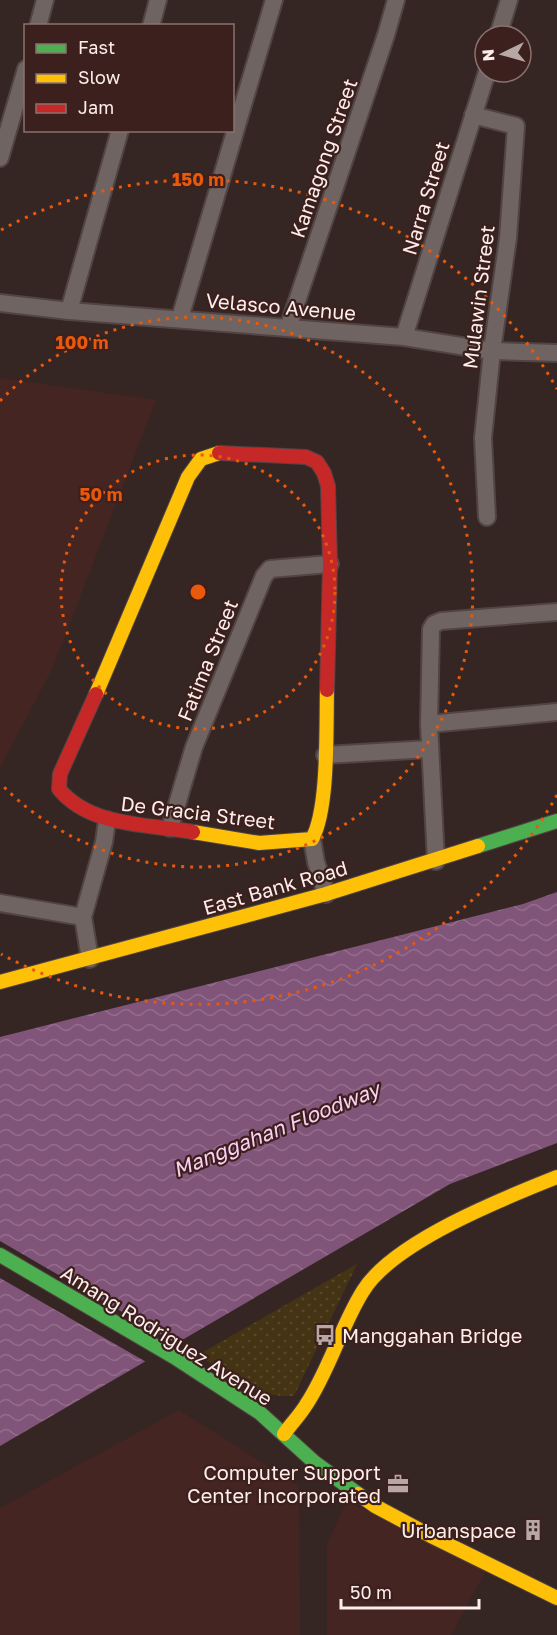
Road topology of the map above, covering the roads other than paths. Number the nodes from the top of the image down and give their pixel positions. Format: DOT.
graph roads {
  1 [pos="45,0"];
  2 [pos="158,0"];
  3 [pos="274,0"];
  4 [pos="396,0"];
  5 [pos="509,0"];
  6 [pos="39,24"];
  7 [pos="152,24"];
  8 [pos="502,24"];
  9 [pos="24,76"];
  10 [pos="483,84"];
  11 [pos="473,115"];
  12 [pos="119,132"];
  13 [pos="0,158"];
  14 [pos="0,303"];
  15 [pos="69,311"];
  16 [pos="180,318"];
  17 [pos="288,328"];
  18 [pos="404,337"];
  19 [pos="492,351"];
  20 [pos="557,353"];
  21 [pos="487,517"];
  22 [pos="330,564"];
  23 [pos="557,612"];
  24 [pos="557,712"];
  25 [pos="429,724"];
  26 [pos="430,749"];
  27 [pos="325,755"];
  28 [pos="107,820"];
  29 [pos="557,821"];
  30 [pos="170,828"];
  31 [pos="312,839"];
  32 [pos="436,861"];
  33 [pos="326,894"];
  34 [pos="0,903"];
  35 [pos="83,917"];
  36 [pos="90,959"];
  37 [pos="0,982"];
  38 [pos="557,1178"];
  39 [pos="0,1255"];
  40 [pos="284,1434"];
  41 [pos="557,1598"];
  1 -- 6 [label="street"];
  2 -- 7 [label="street"];
  3 -- 16 [label="street"];
  4 -- 17 [label="street, Kamagong Street"];
  5 -- 8 [label="street"];
  9 -- 13 [label="street"];
  10 -- 11 [label="street, Narra Street"];
  11 -- 18 [label="street, Narra Street"];
  11 -- 19 [label="street, Mulawin Street"];
  12 -- 15 [label="street"];
  14 -- 15 [label="street, Velasco Avenue"];
  15 -- 16 [label="street, Velasco Avenue"];
  16 -- 17 [label="street, Velasco Avenue"];
  17 -- 18 [label="street, Velasco Avenue"];
  18 -- 19 [label="street, Velasco Avenue"];
  19 -- 20 [label="street, Velasco Avenue"];
  19 -- 21 [label="street, Mulawin Street"];
  22 -- 27 [label="street, De Gracia Street"];
  22 -- 28 [label="street, De Gracia Street"];
  22 -- 30 [label="street, Fatima Street"];
  23 -- 25 [label="street"];
  24 -- 25 [label="street"];
  25 -- 26 [label="street"];
  26 -- 27 [label="street"];
  26 -- 32 [label="street"];
  27 -- 31 [label="street, De Gracia Street"];
  28 -- 30 [label="street, De Gracia Street"];
  28 -- 35 [label="street"];
  29 -- 32 [label="street, East Bank Road"];
  30 -- 31 [label="street, De Gracia Street"];
  31 -- 33 [label="street"];
  32 -- 33 [label="street, East Bank Road"];
  33 -- 36 [label="street, East Bank Road"];
  34 -- 35 [label="street"];
  35 -- 36 [label="street"];
  36 -- 37 [label="street, East Bank Road"];
  38 -- 40 [label="street"];
  39 -- 40 [label="street, Amang Rodriguez Avenue"];
  40 -- 41 [label="street, Amang Rodriguez Avenue"];
}
